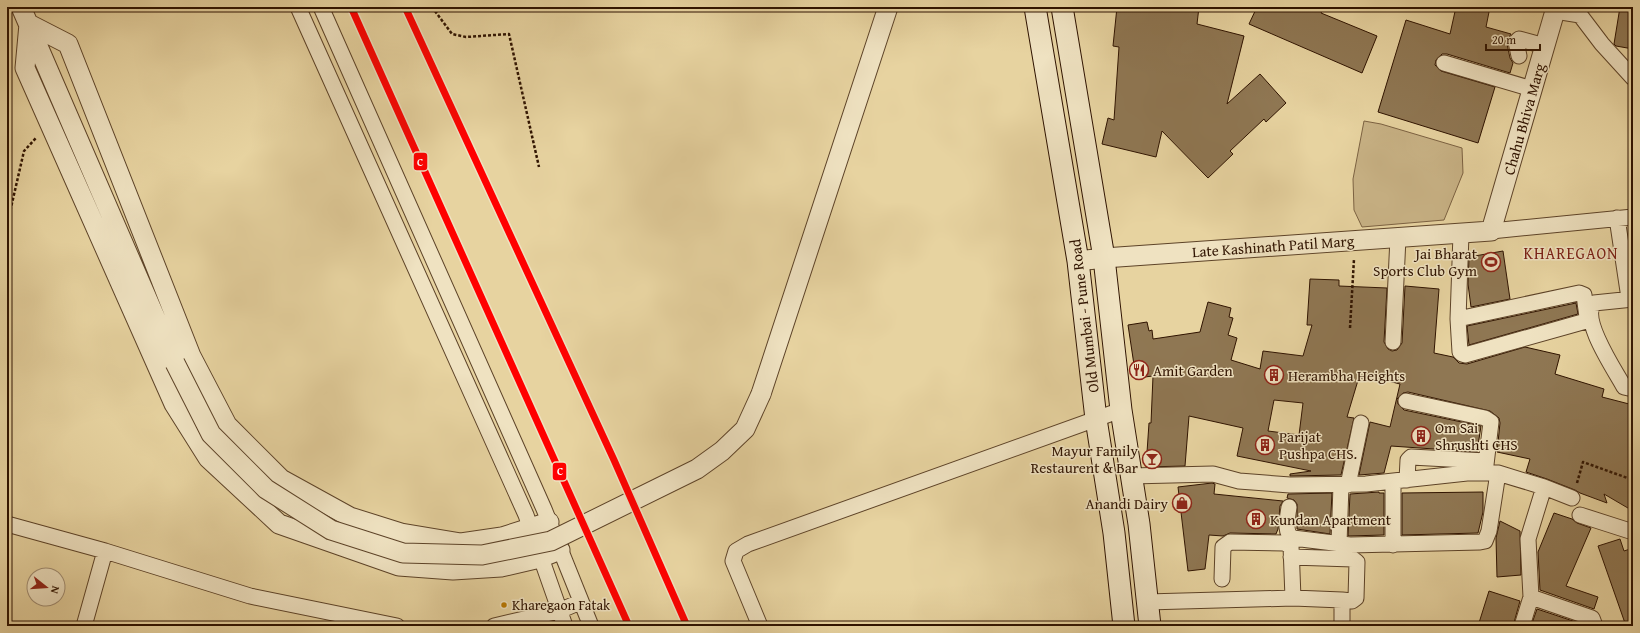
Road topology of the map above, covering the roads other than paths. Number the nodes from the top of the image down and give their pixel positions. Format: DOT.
graph roads {
  1 [pos="21,7"];
  2 [pos="298,7"];
  3 [pos="321,7"];
  4 [pos="888,7"];
  5 [pos="1035,7"];
  6 [pos="1062,7"];
  7 [pos="1555,9"];
  8 [pos="30,24"];
  9 [pos="1545,46"];
  10 [pos="1519,56"];
  11 [pos="1444,64"];
  12 [pos="1633,78"];
  13 [pos="1532,89"];
  14 [pos="1633,217"];
  15 [pos="1617,218"];
  16 [pos="1491,231"];
  17 [pos="1461,234"];
  18 [pos="1398,238"];
  19 [pos="1104,258"];
  20 [pos="1078,261"];
  21 [pos="1631,298"];
  22 [pos="1458,319"];
  23 [pos="1393,342"];
  24 [pos="1633,389"];
  25 [pos="1406,401"];
  26 [pos="1121,410"];
  27 [pos="1096,419"];
  28 [pos="1361,422"];
  29 [pos="1490,469"];
  30 [pos="1130,476"];
  31 [pos="1400,481"];
  32 [pos="1345,485"];
  33 [pos="1544,487"];
  34 [pos="1572,498"];
  35 [pos="1288,507"];
  36 [pos="1580,515"];
  37 [pos="549,522"];
  38 [pos="7,524"];
  39 [pos="521,531"];
  40 [pos="1633,532"];
  41 [pos="1340,544"];
  42 [pos="1393,545"];
  43 [pos="560,550"];
  44 [pos="105,551"];
  45 [pos="1291,557"];
  46 [pos="540,558"];
  47 [pos="520,562"];
  48 [pos="1222,579"];
  49 [pos="1293,598"];
  50 [pos="1531,598"];
  51 [pos="1342,600"];
  52 [pos="580,602"];
  53 [pos="1147,602"];
  54 [pos="559,611"];
  55 [pos="387,625"];
  56 [pos="84,626"];
  57 [pos="494,626"];
  58 [pos="565,626"];
  59 [pos="592,626"];
  60 [pos="760,626"];
  61 [pos="1124,626"];
  62 [pos="1150,626"];
  63 [pos="1342,626"];
  64 [pos="1522,626"];
  65 [pos="1595,626"];
  1 -- 8 [label="street"];
  2 -- 39 [label="street"];
  3 -- 37 [label="street"];
  4 -- 8 [label="street, bridge"];
  5 -- 20 [label="main road, Old Mumbai - Pune Road"];
  6 -- 19 [label="main road, Old Mumbai - Pune Road"];
  7 -- 9 [label="street, Chahu Bhiva Marg"];
  7 -- 12 [label="street"];
  8 -- 39 [label="street"];
  8 -- 47 [label="street"];
  9 -- 10 [label="street"];
  9 -- 13 [label="street, Chahu Bhiva Marg"];
  11 -- 13 [label="street"];
  13 -- 16 [label="street, Chahu Bhiva Marg"];
  14 -- 15 [label="street, Late Kashinath Patil Marg"];
  15 -- 16 [label="street, Late Kashinath Patil Marg"];
  15 -- 21 [label="street"];
  16 -- 17 [label="street, Late Kashinath Patil Marg"];
  17 -- 18 [label="street, Late Kashinath Patil Marg"];
  17 -- 22 [label="street"];
  18 -- 19 [label="street, Late Kashinath Patil Marg"];
  18 -- 23 [label="street"];
  19 -- 20 [label="street, Late Kashinath Patil Marg"];
  19 -- 26 [label="main road, Old Mumbai - Pune Road"];
  20 -- 27 [label="main road, Old Mumbai - Pune Road"];
  21 -- 24 [label="street"];
  22 -- 22 [label="street"];
  25 -- 29 [label="street"];
  26 -- 27 [label="street"];
  26 -- 30 [label="main road, Old Mumbai - Pune Road"];
  27 -- 60 [label="street"];
  27 -- 61 [label="main road, Old Mumbai - Pune Road"];
  28 -- 32 [label="street"];
  29 -- 31 [label="street"];
  29 -- 31 [label="street"];
  29 -- 33 [label="street"];
  29 -- 42 [label="street"];
  30 -- 32 [label="street"];
  30 -- 53 [label="main road, Old Mumbai - Pune Road"];
  31 -- 32 [label="street"];
  31 -- 42 [label="street"];
  32 -- 41 [label="street"];
  33 -- 34 [label="street"];
  33 -- 50 [label="street"];
  35 -- 41 [label="street"];
  36 -- 40 [label="street"];
  37 -- 39 [label="street"];
  37 -- 43 [label="street"];
  38 -- 44 [label="street"];
  39 -- 46 [label="street"];
  39 -- 47 [label="street"];
  41 -- 42 [label="street"];
  43 -- 46 [label="street"];
  43 -- 52 [label="street"];
  44 -- 55 [label="street"];
  44 -- 56 [label="street"];
  45 -- 48 [label="street"];
  45 -- 49 [label="street"];
  45 -- 51 [label="street"];
  46 -- 47 [label="street"];
  46 -- 54 [label="street"];
  49 -- 51 [label="street"];
  49 -- 53 [label="street"];
  50 -- 64 [label="street"];
  50 -- 65 [label="street"];
  51 -- 63 [label="street"];
  52 -- 54 [label="street"];
  52 -- 59 [label="street"];
  53 -- 62 [label="main road, Old Mumbai - Pune Road"];
  54 -- 57 [label="street"];
  54 -- 58 [label="street"];
}
